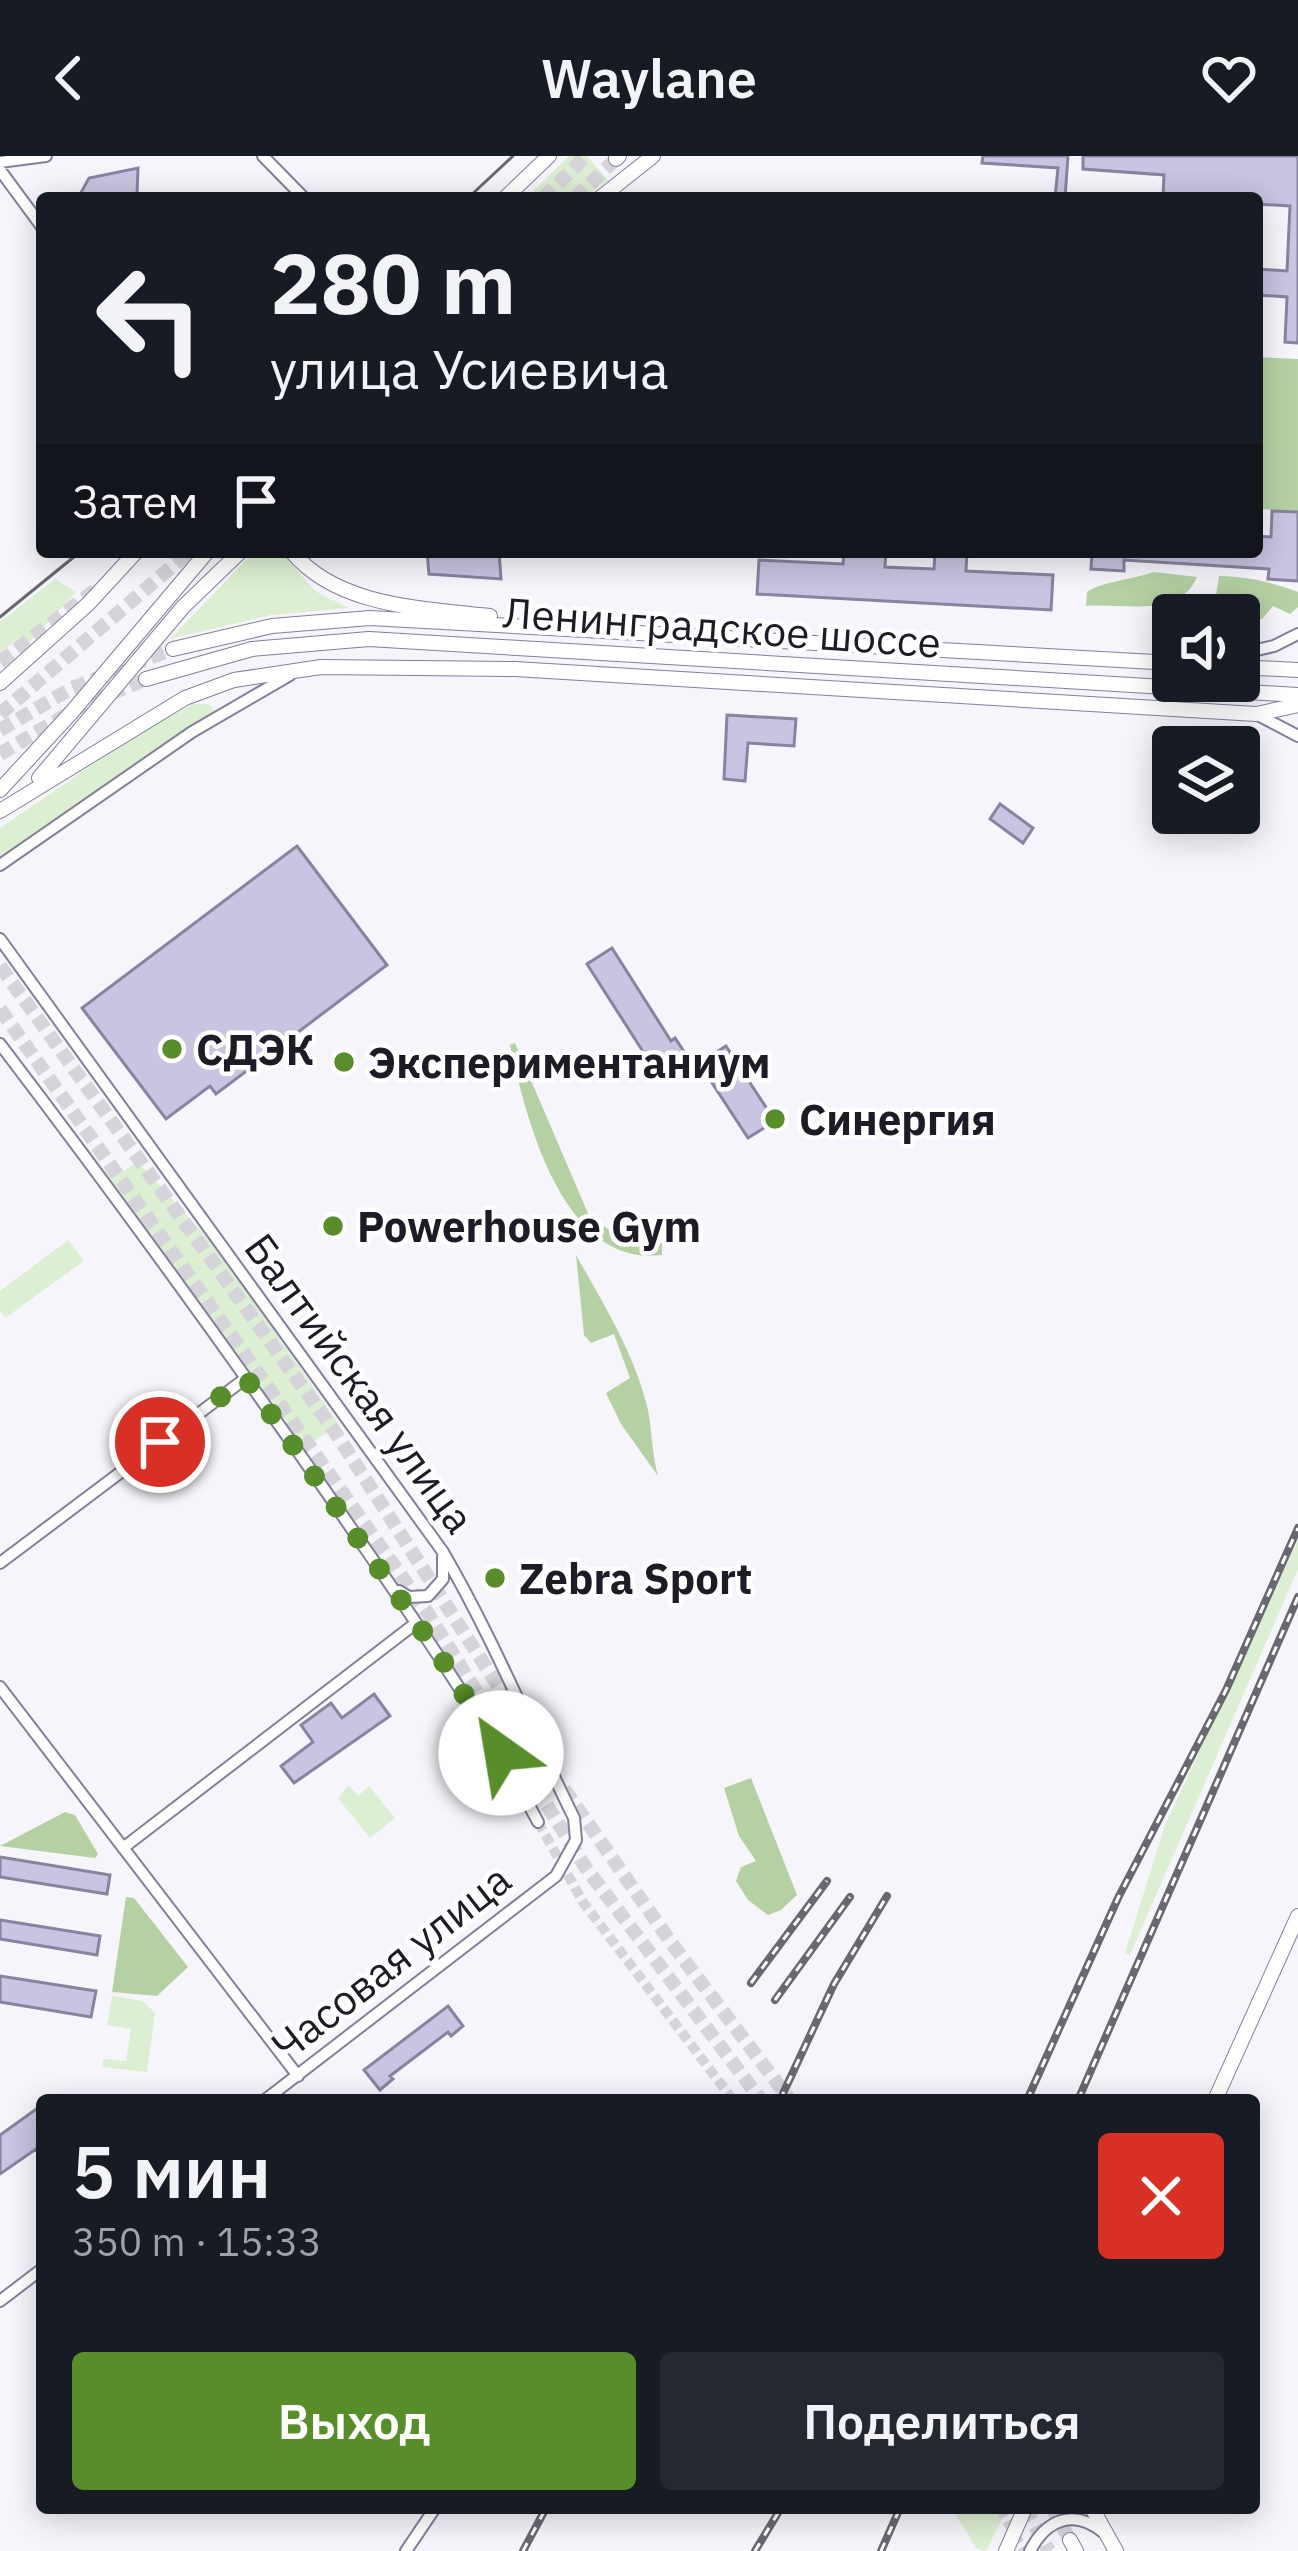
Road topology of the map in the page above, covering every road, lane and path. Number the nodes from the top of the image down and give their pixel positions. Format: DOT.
graph roads {
  1 [pos="46,156"];
  2 [pos="263,156"];
  3 [pos="549,156"];
  4 [pos="651,158"];
  5 [pos="0,166"];
  6 [pos="298,192"];
  7 [pos="511,192"];
  8 [pos="612,192"];
  9 [pos="36,218"];
  10 [pos="130,558"];
  11 [pos="202,558"];
  12 [pos="234,558"];
  13 [pos="298,558"];
  14 [pos="584,628"];
  15 [pos="1298,634"];
  16 [pos="1260,647"];
  17 [pos="173,649"];
  18 [pos="630,656"];
  19 [pos="1152,662"];
  20 [pos="310,668"];
  21 [pos="1260,668"];
  22 [pos="514,669"];
  23 [pos="1298,670"];
  24 [pos="146,679"];
  25 [pos="0,683"];
  26 [pos="1298,695"];
  27 [pos="1298,705"];
  28 [pos="1256,714"];
  29 [pos="1298,736"];
  30 [pos="0,790"];
  31 [pos="7,806"];
  32 [pos="0,865"];
  33 [pos="0,939"];
  34 [pos="0,949"];
  35 [pos="13,958"];
  36 [pos="0,1044"];
  37 [pos="246,1378"];
  38 [pos="443,1552"];
  39 [pos="0,1563"];
  40 [pos="389,1583"];
  41 [pos="416,1623"];
  42 [pos="0,1687"];
  43 [pos="538,1822"];
  44 [pos="123,1848"];
  45 [pos="556,1876"];
  46 [pos="1298,1916"];
  47 [pos="298,2075"];
  48 [pos="273,2094"];
  49 [pos="1218,2094"];
  50 [pos="36,2274"];
  51 [pos="0,2301"];
  52 [pos="431,2514"];
  53 [pos="1022,2514"];
  54 [pos="1096,2514"];
  55 [pos="1113,2544"];
  56 [pos="1006,2550"];
  57 [pos="406,2551"];
  58 [pos="1030,2551"];
  1 -- 5 [label="street"];
  2 -- 6 [label="street"];
  3 -- 7 [label="main road"];
  4 -- 8 [label="main road"];
  5 -- 9 [label="street"];
  10 -- 25 [label="main road"];
  11 -- 30 [label="main road, bridge"];
  12 -- 31 [label="main road"];
  13 -- 14 [label="main road"];
  14 -- 17 [label="main road, Ленинградское шоссе"];
  14 -- 19 [label="main road, Ленинградское шоссе"];
  15 -- 16 [label="street"];
  18 -- 22 [label="main road"];
  18 -- 24 [label="main road, Ленинградское шоссе"];
  18 -- 26 [label="main road, Ленинградское шоссе"];
  20 -- 22 [label="main road"];
  20 -- 31 [label="main road"];
  20 -- 32 [label="street"];
  21 -- 23 [label="main road"];
  22 -- 28 [label="main road"];
  27 -- 28 [label="main road"];
  28 -- 29 [label="street"];
  33 -- 35 [label="street, Балтийская улица"];
  34 -- 35 [label="street"];
  35 -- 38 [label="street, Балтийская улица"];
  36 -- 37 [label="street"];
  37 -- 39 [label="street"];
  37 -- 40 [label="street"];
  38 -- 40 [label="street"];
  38 -- 45 [label="street, Балтийская улица"];
  40 -- 41 [label="street"];
  41 -- 43 [label="street"];
  41 -- 44 [label="street"];
  42 -- 44 [label="street"];
  44 -- 47 [label="street"];
  45 -- 47 [label="street, Часовая улица"];
  46 -- 49 [label="main road"];
  47 -- 48 [label="street, Часовая улица"];
  50 -- 51 [label="street"];
  52 -- 57 [label="street"];
  53 -- 56 [label="main road"];
  54 -- 55 [label="main road"];
  55 -- 58 [label="street"];
}
